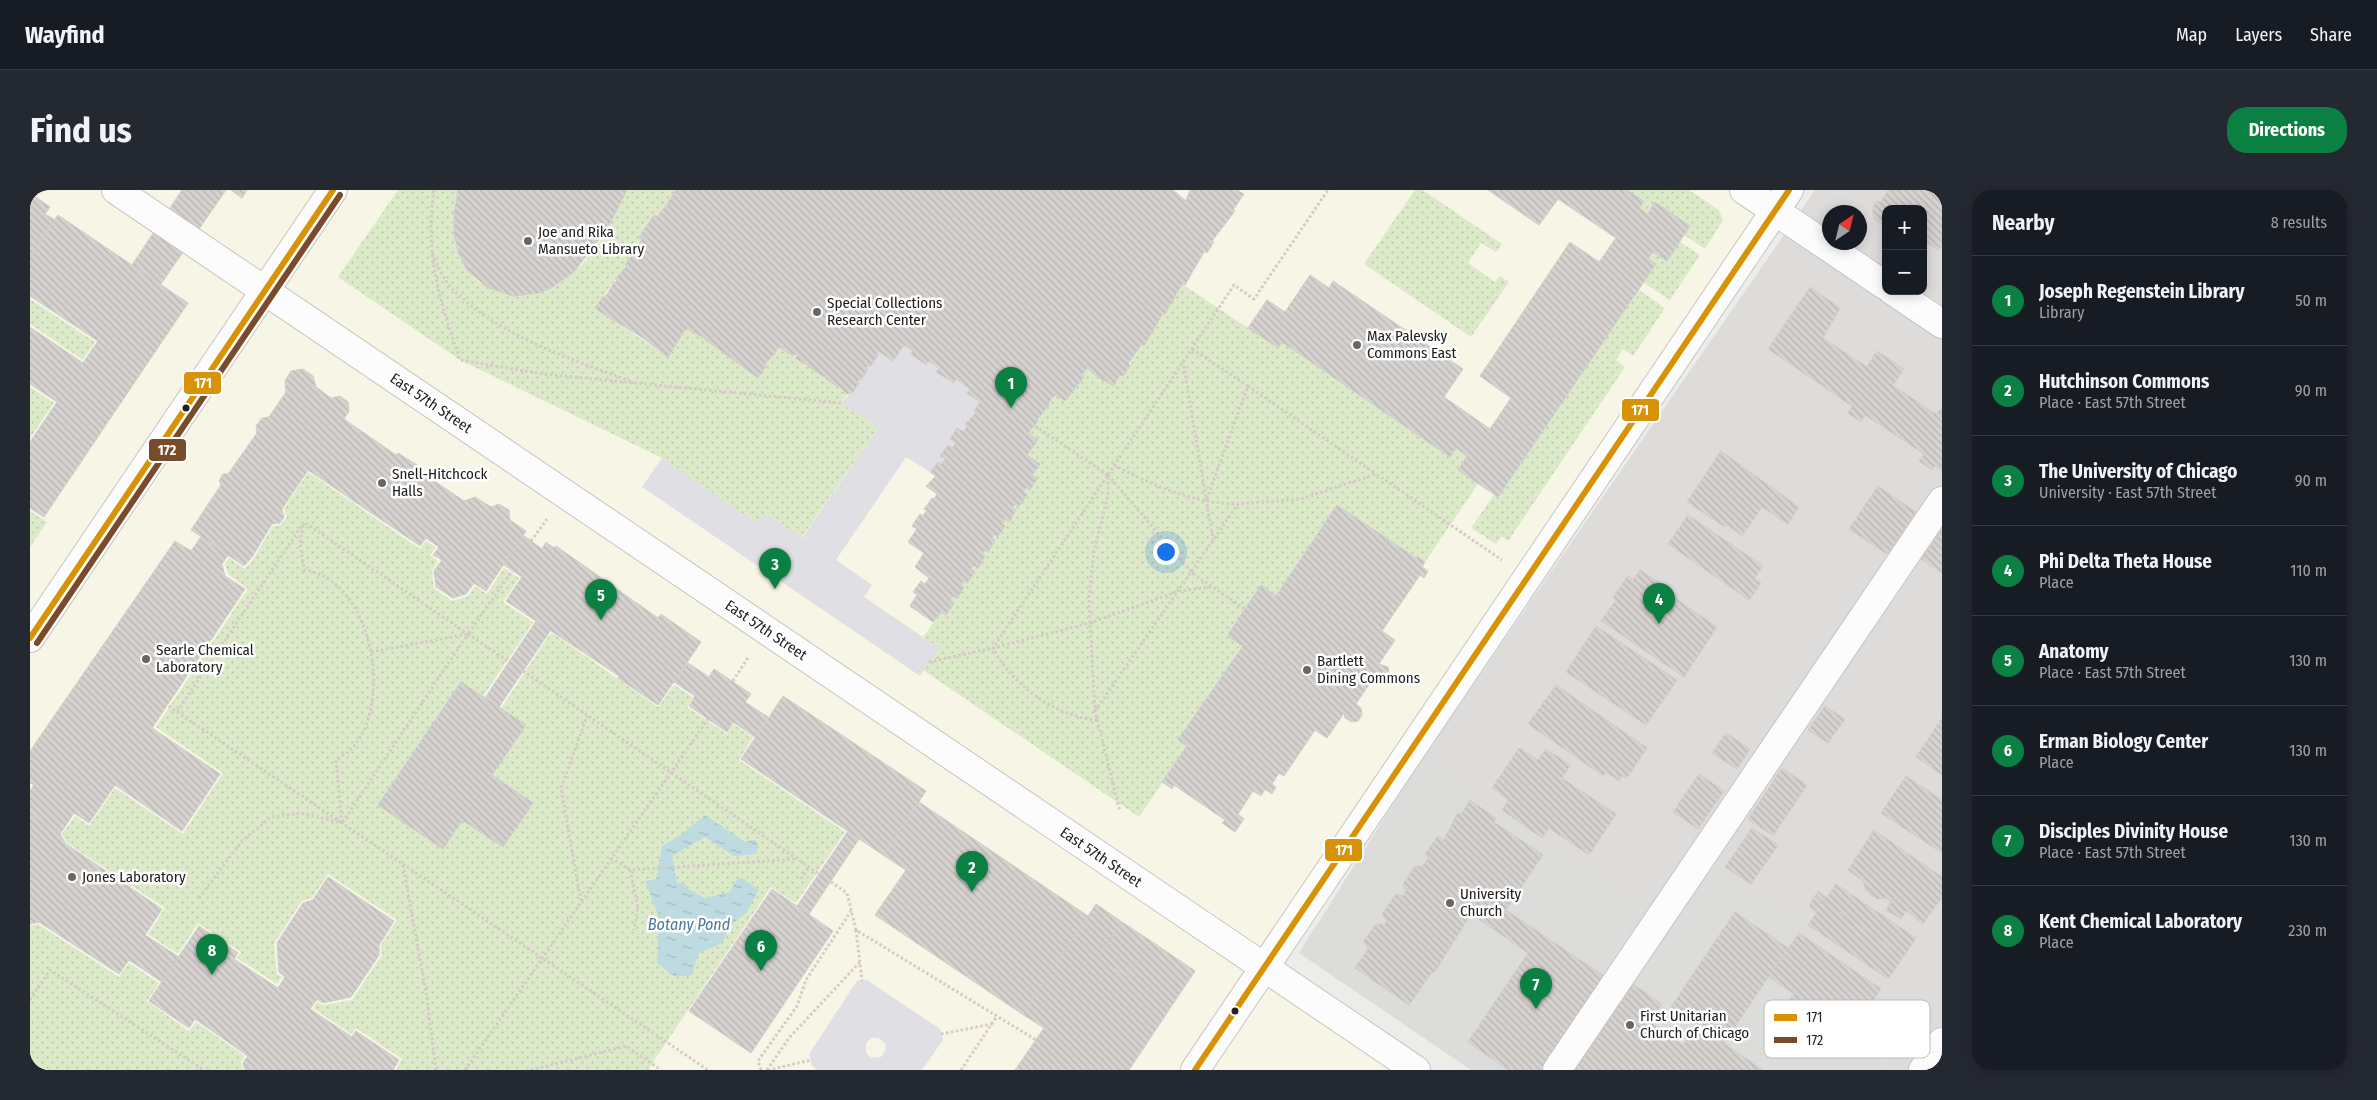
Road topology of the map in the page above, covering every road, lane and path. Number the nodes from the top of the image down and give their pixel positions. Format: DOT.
graph roads {
  1 [pos="116,190"];
  2 [pos="333,190"];
  3 [pos="434,190"];
  4 [pos="1328,190"];
  5 [pos="1744,190"];
  6 [pos="1782,200"];
  7 [pos="431,252"];
  8 [pos="1882,283"];
  9 [pos="265,290"];
  10 [pos="1899,295"];
  11 [pos="1942,324"];
  12 [pos="1192,348"];
  13 [pos="1183,361"];
  14 [pos="634,382"];
  15 [pos="1248,386"];
  16 [pos="841,402"];
  17 [pos="1035,426"];
  18 [pos="1114,465"];
  19 [pos="1376,474"];
  20 [pos="1108,475"];
  21 [pos="1206,501"];
  22 [pos="1942,501"];
  23 [pos="1238,504"];
  24 [pos="547,519"];
  25 [pos="304,522"];
  26 [pos="1214,540"];
  27 [pos="531,542"];
  28 [pos="1502,560"];
  29 [pos="512,571"];
  30 [pos="1192,573"];
  31 [pos="1212,587"];
  32 [pos="1179,591"];
  33 [pos="1245,609"];
  34 [pos="1090,623"];
  35 [pos="468,634"];
  36 [pos="30,638"];
  37 [pos="993,648"];
  38 [pos="371,652"];
  39 [pos="749,656"];
  40 [pos="509,662"];
  41 [pos="929,662"];
  42 [pos="523,671"];
  43 [pos="733,681"];
  44 [pos="169,706"];
  45 [pos="1095,711"];
  46 [pos="178,712"];
  47 [pos="587,716"];
  48 [pos="708,719"];
  49 [pos="1098,720"];
  50 [pos="672,772"];
  51 [pos="1120,812"];
  52 [pos="342,823"];
  53 [pos="611,858"];
  54 [pos="798,859"];
  55 [pos="403,864"];
  56 [pos="809,867"];
  57 [pos="630,870"];
  58 [pos="819,874"];
  59 [pos="801,879"];
  60 [pos="831,882"];
  61 [pos="199,898"];
  62 [pos="581,901"];
  63 [pos="852,911"];
  64 [pos="634,930"];
  65 [pos="856,930"];
  66 [pos="542,956"];
  67 [pos="860,962"];
  68 [pos="1264,967"];
  69 [pos="862,981"];
  70 [pos="30,1000"];
  71 [pos="997,1016"];
  72 [pos="992,1024"];
  73 [pos="941,1034"];
  74 [pos="1036,1040"];
  75 [pos="1942,1042"];
  76 [pos="811,1060"];
  77 [pos="204,1070"];
  78 [pos="436,1070"];
  79 [pos="465,1070"];
  80 [pos="531,1070"];
  81 [pos="661,1070"];
  82 [pos="708,1070"];
  83 [pos="761,1070"];
  84 [pos="768,1070"];
  85 [pos="961,1070"];
  86 [pos="1195,1070"];
  87 [pos="1416,1070"];
  88 [pos="1557,1070"];
  89 [pos="1923,1070"];
  1 -- 9 [label="street, East 57th Street"];
  2 -- 9 [label="street"];
  3 -- 7 [label="path"];
  4 -- 12 [label="path"];
  5 -- 6 [label="street"];
  6 -- 8 [label="street"];
  6 -- 68 [label="street"];
  7 -- 14 [label="path"];
  7 -- 14 [label="path"];
  9 -- 36 [label="street"];
  9 -- 68 [label="street, East 57th Street"];
  10 -- 11 [label="street"];
  12 -- 13 [label="path"];
  12 -- 15 [label="path"];
  13 -- 18 [label="path"];
  13 -- 21 [label="path"];
  14 -- 16 [label="path"];
  15 -- 19 [label="path"];
  15 -- 21 [label="path"];
  17 -- 20 [label="path"];
  18 -- 20 [label="path"];
  18 -- 21 [label="path"];
  19 -- 23 [label="path"];
  19 -- 28 [label="path"];
  20 -- 30 [label="path"];
  20 -- 34 [label="path"];
  20 -- 37 [label="path"];
  21 -- 23 [label="path"];
  21 -- 26 [label="path"];
  22 -- 88 [label="street"];
  23 -- 26 [label="path"];
  24 -- 27 [label="path"];
  25 -- 35 [label="path"];
  25 -- 38 [label="path"];
  25 -- 46 [label="path"];
  26 -- 30 [label="path"];
  29 -- 35 [label="path"];
  30 -- 31 [label="path"];
  30 -- 32 [label="path"];
  31 -- 32 [label="path"];
  31 -- 33 [label="path"];
  32 -- 34 [label="path"];
  32 -- 45 [label="path"];
  34 -- 37 [label="path"];
  34 -- 45 [label="path"];
  35 -- 38 [label="path"];
  35 -- 40 [label="path"];
  35 -- 52 [label="path"];
  37 -- 41 [label="path"];
  37 -- 49 [label="path"];
  38 -- 52 [label="path"];
  39 -- 43 [label="path"];
  42 -- 47 [label="path"];
  44 -- 46 [label="path"];
  45 -- 49 [label="path"];
  46 -- 52 [label="path"];
  47 -- 50 [label="path"];
  47 -- 62 [label="path"];
  48 -- 50 [label="path"];
  49 -- 51 [label="path"];
  50 -- 53 [label="path"];
  50 -- 54 [label="path"];
  52 -- 55 [label="path"];
  52 -- 61 [label="path"];
  53 -- 57 [label="path"];
  53 -- 62 [label="path"];
  54 -- 56 [label="path"];
  54 -- 57 [label="path"];
  55 -- 66 [label="path"];
  55 -- 78 [label="path"];
  56 -- 58 [label="path"];
  56 -- 59 [label="path"];
  57 -- 64 [label="path"];
  60 -- 63 [label="path"];
  62 -- 66 [label="path"];
  63 -- 65 [label="path"];
  63 -- 83 [label="path"];
  65 -- 67 [label="path"];
  65 -- 71 [label="path"];
  66 -- 79 [label="path"];
  66 -- 82 [label="path"];
  67 -- 69 [label="path"];
  67 -- 84 [label="path"];
  68 -- 86 [label="street"];
  68 -- 87 [label="street, East 57th Street"];
  70 -- 77 [label="path"];
  71 -- 72 [label="path"];
  71 -- 74 [label="path"];
  72 -- 73 [label="path"];
  72 -- 85 [label="path"];
  75 -- 89 [label="street"];
  76 -- 84 [label="path"];
  80 -- 81 [label="path"];
}
